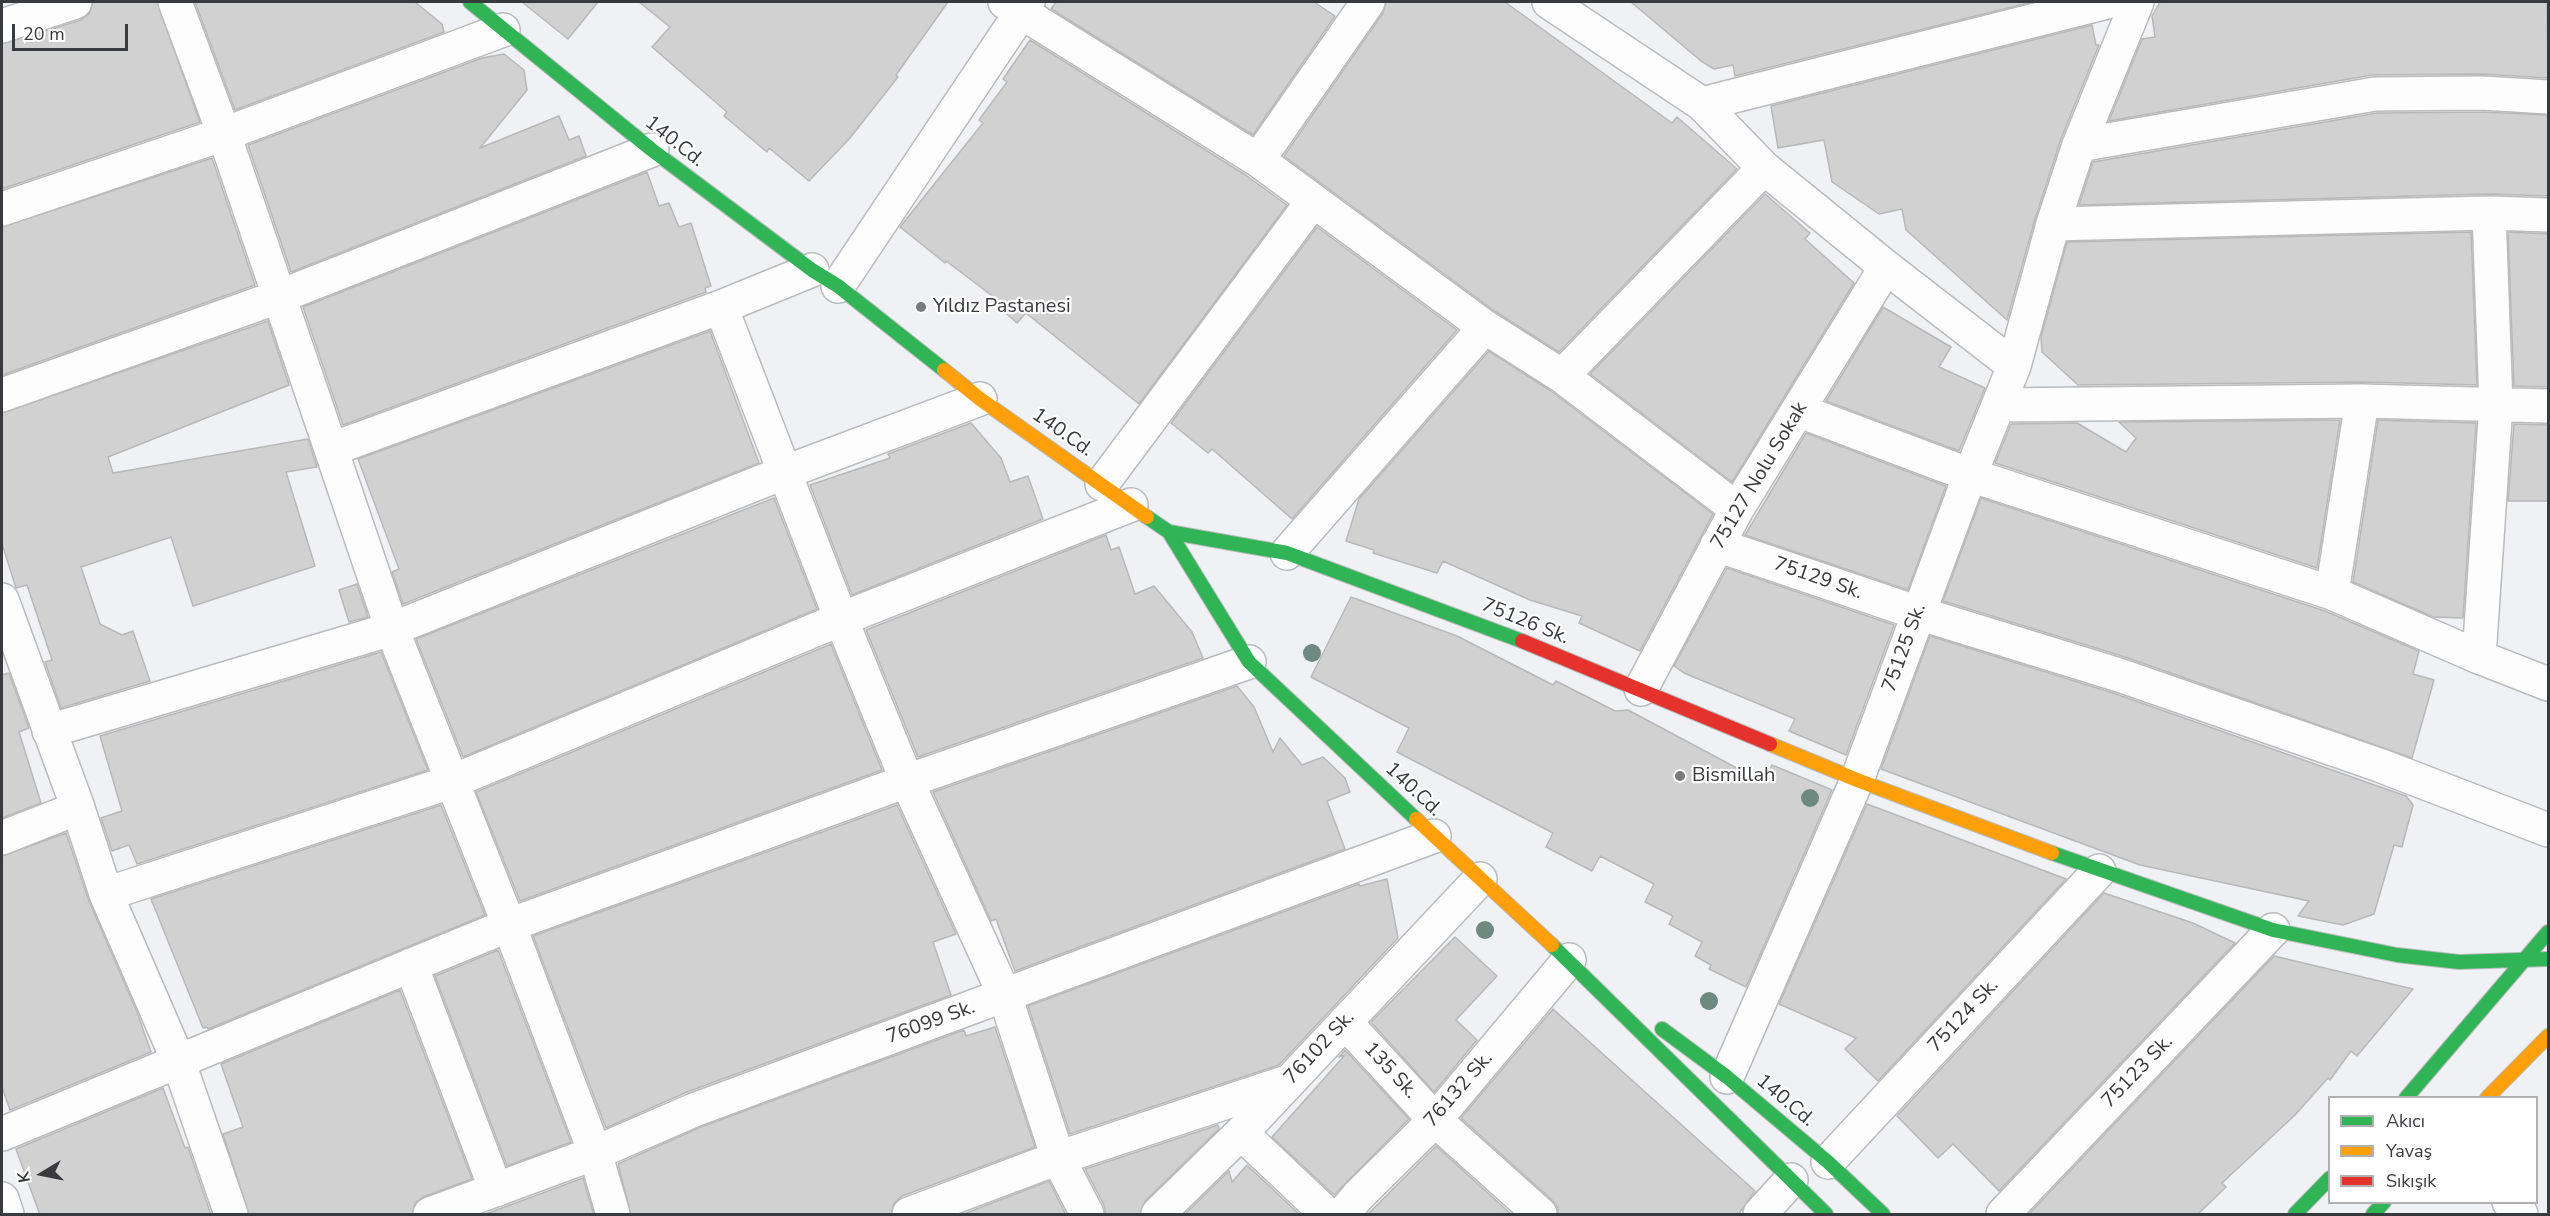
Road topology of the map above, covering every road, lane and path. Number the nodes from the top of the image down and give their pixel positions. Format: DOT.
graph roads {
  1 [pos="75,2"];
  2 [pos="175,2"];
  3 [pos="470,2"];
  4 [pos="1368,2"];
  5 [pos="1549,2"];
  6 [pos="2107,2"];
  7 [pos="2137,2"];
  8 [pos="1018,5"];
  9 [pos="2,26"];
  10 [pos="503,30"];
  11 [pos="2548,97"];
  12 [pos="1702,104"];
  13 [pos="224,134"];
  14 [pos="2079,146"];
  15 [pos="652,150"];
  16 [pos="1258,160"];
  17 [pos="1764,168"];
  18 [pos="1313,201"];
  19 [pos="2,208"];
  20 [pos="2489,213"];
  21 [pos="2548,215"];
  22 [pos="2054,224"];
  23 [pos="1886,267"];
  24 [pos="825,278"];
  25 [pos="278,297"];
  26 [pos="721,307"];
  27 [pos="1485,327"];
  28 [pos="2014,366"];
  29 [pos="1562,376"];
  30 [pos="2,395"];
  31 [pos="980,399"];
  32 [pos="2362,401"];
  33 [pos="2000,405"];
  34 [pos="2496,405"];
  35 [pos="2548,406"];
  36 [pos="1800,411"];
  37 [pos="332,449"];
  38 [pos="783,473"];
  39 [pos="1970,475"];
  40 [pos="1102,484"];
  41 [pos="1131,505"];
  42 [pos="1737,509"];
  43 [pos="1169,532"];
  44 [pos="1718,545"];
  45 [pos="1287,553"];
  46 [pos="2332,593"];
  47 [pos="2,600"];
  48 [pos="1918,613"];
  49 [pos="841,620"];
  50 [pos="392,630"];
  51 [pos="2479,657"];
  52 [pos="1249,662"];
  53 [pos="2548,684"];
  54 [pos="1641,689"];
  55 [pos="49,731"];
  56 [pos="1857,780"];
  57 [pos="907,781"];
  58 [pos="451,782"];
  59 [pos="78,808"];
  60 [pos="2548,830"];
  61 [pos="1434,836"];
  62 [pos="2,838"];
  63 [pos="2099,871"];
  64 [pos="1480,879"];
  65 [pos="106,894"];
  66 [pos="509,925"];
  67 [pos="2272,930"];
  68 [pos="2548,932"];
  69 [pos="2548,959"];
  70 [pos="1569,960"];
  71 [pos="2522,960"];
  72 [pos="411,965"];
  73 [pos="1005,996"];
  74 [pos="1344,1022"];
  75 [pos="2548,1036"];
  76 [pos="178,1060"];
  77 [pos="1726,1077"];
  78 [pos="1288,1082"];
  79 [pos="2408,1096"];
  80 [pos="2489,1096"];
  81 [pos="1436,1120"];
  82 [pos="1241,1133"];
  83 [pos="2,1134"];
  84 [pos="595,1153"];
  85 [pos="1058,1158"];
  86 [pos="1828,1162"];
  87 [pos="1791,1180"];
  88 [pos="2328,1180"];
  89 [pos="496,1190"];
  90 [pos="2,1199"];
  91 [pos="2510,1204"];
  92 [pos="1359,1208"];
  93 [pos="7,1215"];
  94 [pos="231,1215"];
  95 [pos="430,1215"];
  96 [pos="613,1215"];
  97 [pos="909,1215"];
  98 [pos="1087,1215"];
  99 [pos="1158,1215"];
  100 [pos="1327,1215"];
  101 [pos="1540,1215"];
  102 [pos="1760,1215"];
  103 [pos="1826,1215"];
  104 [pos="1883,1215"];
  105 [pos="2003,1215"];
  106 [pos="2295,1215"];
  107 [pos="2521,1215"];
  1 -- 9 [label="street"];
  2 -- 13 [label="street"];
  3 -- 10 [label="street, 140.Cd."];
  4 -- 16 [label="street"];
  5 -- 12 [label="street"];
  6 -- 12 [label="street"];
  7 -- 14 [label="street, 75125 Sk."];
  8 -- 16 [label="street"];
  8 -- 24 [label="street"];
  10 -- 13 [label="street"];
  10 -- 15 [label="street, 140.Cd."];
  11 -- 14 [label="street"];
  12 -- 17 [label="street"];
  13 -- 19 [label="street"];
  13 -- 25 [label="street"];
  14 -- 22 [label="street, 75125 Sk."];
  15 -- 24 [label="street, 140.Cd."];
  15 -- 25 [label="street"];
  16 -- 18 [label="street"];
  17 -- 23 [label="street"];
  17 -- 29 [label="street"];
  18 -- 27 [label="street"];
  18 -- 40 [label="street"];
  20 -- 21 [label="street"];
  20 -- 22 [label="street"];
  20 -- 34 [label="street"];
  22 -- 28 [label="street, 75125 Sk."];
  23 -- 28 [label="street"];
  23 -- 36 [label="street, 75127 Nolu Sokak"];
  24 -- 26 [label="street"];
  24 -- 31 [label="street, 140.Cd."];
  25 -- 30 [label="street"];
  25 -- 37 [label="street"];
  26 -- 37 [label="street"];
  26 -- 38 [label="street"];
  27 -- 29 [label="street"];
  27 -- 45 [label="street"];
  28 -- 33 [label="street, 75125 Sk."];
  29 -- 42 [label="street"];
  31 -- 38 [label="street"];
  31 -- 40 [label="street, 140.Cd."];
  32 -- 33 [label="street"];
  32 -- 34 [label="street"];
  32 -- 46 [label="street"];
  33 -- 39 [label="street, 75125 Sk."];
  34 -- 35 [label="street"];
  34 -- 51 [label="street"];
  36 -- 39 [label="street"];
  36 -- 42 [label="street, 75127 Nolu Sokak"];
  37 -- 50 [label="street"];
  38 -- 49 [label="street"];
  38 -- 50 [label="street"];
  39 -- 46 [label="street"];
  39 -- 48 [label="street, 75125 Sk."];
  40 -- 41 [label="street, 140.Cd."];
  41 -- 43 [label="street, 140.Cd."];
  41 -- 49 [label="street"];
  42 -- 44 [label="street, 75127 Nolu Sokak"];
  43 -- 45 [label="street, 75126 Sk."];
  43 -- 52 [label="street, 140.Cd."];
  44 -- 48 [label="street, 75129 Sk."];
  44 -- 54 [label="street, 75127 Nolu Sokak"];
  45 -- 54 [label="street, 75126 Sk."];
  46 -- 51 [label="street"];
  47 -- 55 [label="street"];
  48 -- 56 [label="street, 75125 Sk."];
  48 -- 60 [label="street, 75129 Sk."];
  49 -- 57 [label="street"];
  49 -- 58 [label="street"];
  50 -- 55 [label="street"];
  50 -- 58 [label="street"];
  51 -- 53 [label="street"];
  52 -- 57 [label="street"];
  52 -- 61 [label="street, 140.Cd."];
  54 -- 56 [label="street, 75126 Sk."];
  55 -- 59 [label="street"];
  56 -- 63 [label="street, 75126 Sk."];
  56 -- 77 [label="street, 75125 Sk."];
  57 -- 66 [label="street"];
  57 -- 73 [label="street"];
  58 -- 65 [label="street"];
  58 -- 66 [label="street"];
  59 -- 62 [label="street"];
  59 -- 65 [label="street"];
  61 -- 64 [label="street, 140.Cd."];
  61 -- 73 [label="street, 76099 Sk."];
  63 -- 67 [label="street, 75126 Sk."];
  63 -- 86 [label="street, 75124 Sk."];
  64 -- 70 [label="street, 140.Cd."];
  64 -- 74 [label="street, 76102 Sk."];
  65 -- 76 [label="street"];
  66 -- 72 [label="street"];
  66 -- 84 [label="street"];
  67 -- 71 [label="street, 75126 Sk."];
  67 -- 105 [label="street, 75123 Sk."];
  68 -- 71 [label="street"];
  69 -- 71 [label="street, 75126 Sk."];
  70 -- 77 [label="street, 140.Cd."];
  70 -- 81 [label="street, 76132 Sk."];
  70 -- 87 [label="street, 140.Cd."];
  71 -- 79 [label="street"];
  72 -- 76 [label="street"];
  72 -- 89 [label="street"];
  73 -- 84 [label="street, 76099 Sk."];
  73 -- 85 [label="street"];
  74 -- 78 [label="street, 76102 Sk."];
  74 -- 81 [label="street, 135 Sk."];
  75 -- 80 [label="street"];
  76 -- 83 [label="street"];
  76 -- 94 [label="street"];
  77 -- 86 [label="street, 140.Cd."];
  78 -- 82 [label="street, 76102 Sk."];
  78 -- 85 [label="street"];
  81 -- 92 [label="street, 76132 Sk."];
  81 -- 101 [label="street, 135 Sk."];
  82 -- 99 [label="street, 76102 Sk."];
  82 -- 100 [label="street"];
  84 -- 89 [label="street, 76099 Sk."];
  84 -- 96 [label="street"];
  85 -- 97 [label="street"];
  85 -- 98 [label="street"];
  86 -- 104 [label="street, 140.Cd."];
  87 -- 102 [label="street"];
  87 -- 103 [label="street, 140.Cd."];
  88 -- 106 [label="street"];
  89 -- 95 [label="street, 76099 Sk."];
  90 -- 93 [label="street"];
  91 -- 107 [label="street"];
}
